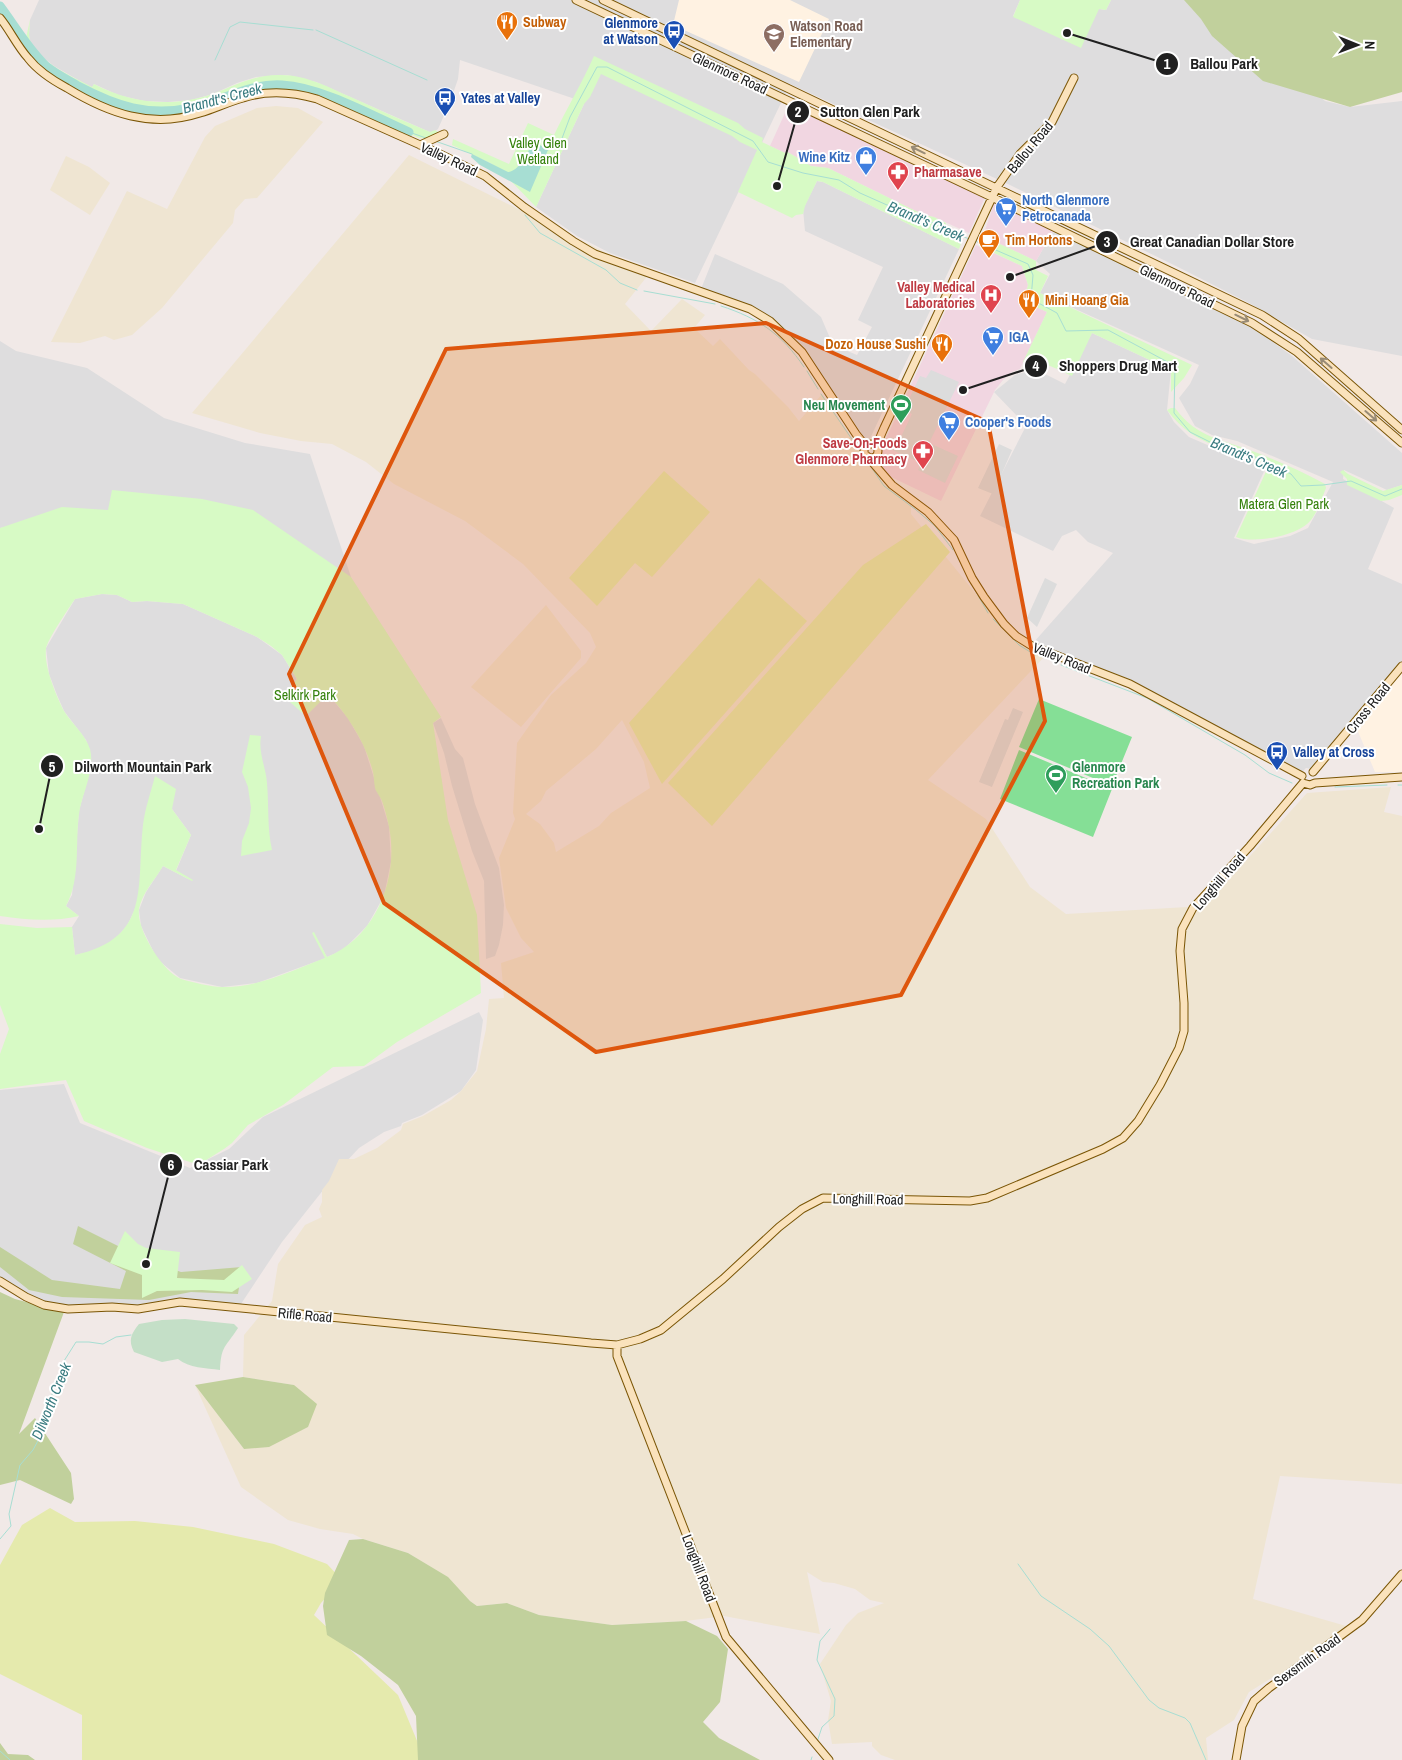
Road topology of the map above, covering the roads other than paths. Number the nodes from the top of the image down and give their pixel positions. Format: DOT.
graph roads {
  1 [pos="576,0"];
  2 [pos="603,0"];
  3 [pos="0,18"];
  4 [pos="1074,78"];
  5 [pos="444,134"];
  6 [pos="420,145"];
  7 [pos="997,188"];
  8 [pos="993,198"];
  9 [pos="884,428"];
  10 [pos="1402,430"];
  11 [pos="856,434"];
  12 [pos="1402,443"];
  13 [pos="869,445"];
  14 [pos="878,451"];
  15 [pos="866,454"];
  16 [pos="880,472"];
  17 [pos="1402,666"];
  18 [pos="1313,772"];
  19 [pos="1402,777"];
  20 [pos="1302,780"];
  21 [pos="1315,783"];
  22 [pos="0,1280"];
  23 [pos="617,1344"];
  24 [pos="1402,1574"];
  25 [pos="829,1760"];
  26 [pos="1236,1760"];
  1 -- 8 [label="street, Glenmore Road"];
  7 -- 2 [label="street, Glenmore Road, one-way"];
  3 -- 6 [label="street, Valley Road"];
  4 -- 7 [label="street, Ballou Road"];
  5 -- 6 [label="street"];
  6 -- 11 [label="street, Valley Road"];
  7 -- 8 [label="street, Ballou Road"];
  10 -- 7 [label="street, Glenmore Road, one-way"];
  8 -- 9 [label="street, Ballou Road"];
  8 -- 12 [label="street, Glenmore Road, one-way"];
  9 -- 13 [label="street"];
  9 -- 14 [label="street"];
  11 -- 13 [label="street, Valley Road"];
  11 -- 15 [label="street, Valley Road"];
  13 -- 14 [label="street, Valley Road"];
  13 -- 15 [label="street"];
  14 -- 15 [label="street"];
  14 -- 16 [label="street"];
  15 -- 16 [label="street, Valley Road"];
  16 -- 20 [label="street, Valley Road"];
  17 -- 18 [label="street, Cross Road"];
  18 -- 20 [label="street"];
  18 -- 21 [label="street"];
  19 -- 21 [label="street"];
  20 -- 21 [label="street"];
  20 -- 23 [label="street, Longhill Road"];
  22 -- 23 [label="street, Rifle Road"];
  23 -- 25 [label="street, Longhill Road"];
  24 -- 26 [label="street, Sexsmith Road"];
}
